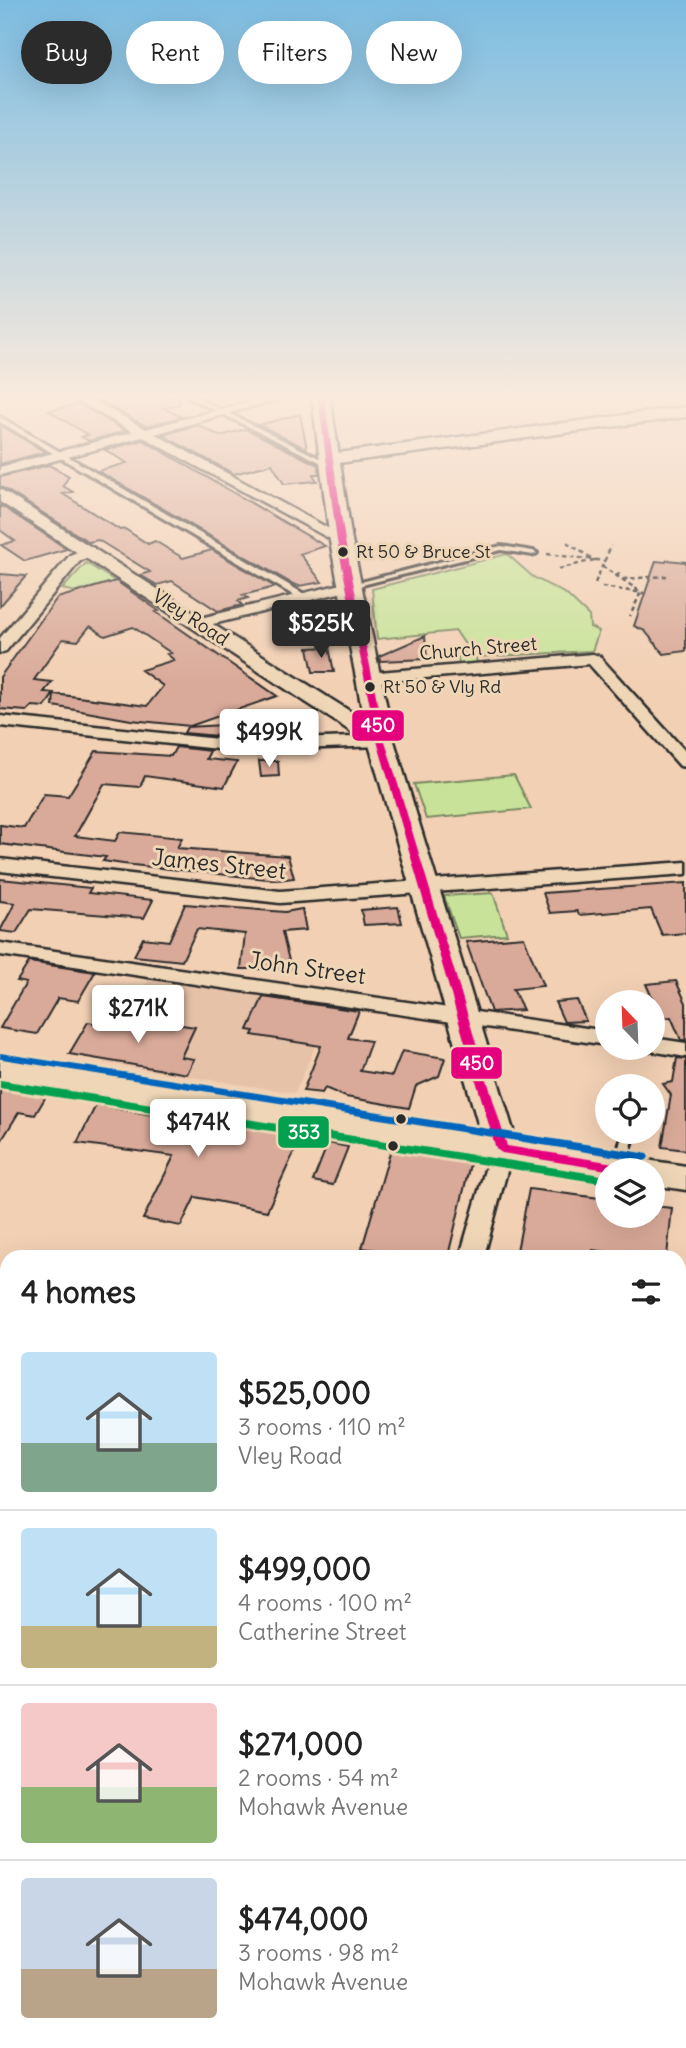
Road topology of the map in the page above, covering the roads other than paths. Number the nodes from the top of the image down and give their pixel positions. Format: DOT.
graph roads {
  1 [pos="125,493"];
  2 [pos="253,493"];
  3 [pos="334,493"];
  4 [pos="0,494"];
  5 [pos="341,540"];
  6 [pos="89,551"];
  7 [pos="533,553"];
  8 [pos="350,586"];
  9 [pos="303,597"];
  10 [pos="201,622"];
  11 [pos="0,626"];
  12 [pos="17,628"];
  13 [pos="0,648"];
  14 [pos="366,678"];
  15 [pos="0,721"];
  16 [pos="381,741"];
  17 [pos="686,762"];
  18 [pos="0,865"];
  19 [pos="686,868"];
  20 [pos="427,887"];
  21 [pos="0,949"];
  22 [pos="464,1017"];
  23 [pos="595,1036"];
  24 [pos="665,1047"];
  25 [pos="686,1050"];
  26 [pos="0,1070"];
  27 [pos="502,1149"];
  28 [pos="595,1163"];
  29 [pos="665,1174"];
  30 [pos="686,1178"];
  31 [pos="474,1250"];
  1 -- 9 [label="lane"];
  2 -- 5 [label="street"];
  3 -- 5 [label="main road"];
  4 -- 6 [label="street, Vley Road"];
  5 -- 8 [label="main road"];
  6 -- 10 [label="street, Vley Road"];
  6 -- 12 [label="street"];
  7 -- 8 [label="lane"];
  8 -- 9 [label="street"];
  8 -- 14 [label="main road"];
  9 -- 10 [label="street"];
  10 -- 16 [label="street, Vley Road"];
  11 -- 12 [label="street"];
  12 -- 13 [label="street"];
  14 -- 16 [label="main road"];
  14 -- 17 [label="street, Church Street"];
  15 -- 16 [label="street"];
  16 -- 20 [label="main road"];
  18 -- 20 [label="street, James Street"];
  19 -- 20 [label="street, James Street"];
  20 -- 22 [label="main road"];
  21 -- 22 [label="street, John Street"];
  22 -- 23 [label="street, John Street"];
  22 -- 27 [label="main road"];
  24 -- 25 [label="street"];
  26 -- 27 [label="main road"];
  27 -- 28 [label="main road"];
  27 -- 31 [label="street"];
  29 -- 30 [label="main road"];
}
